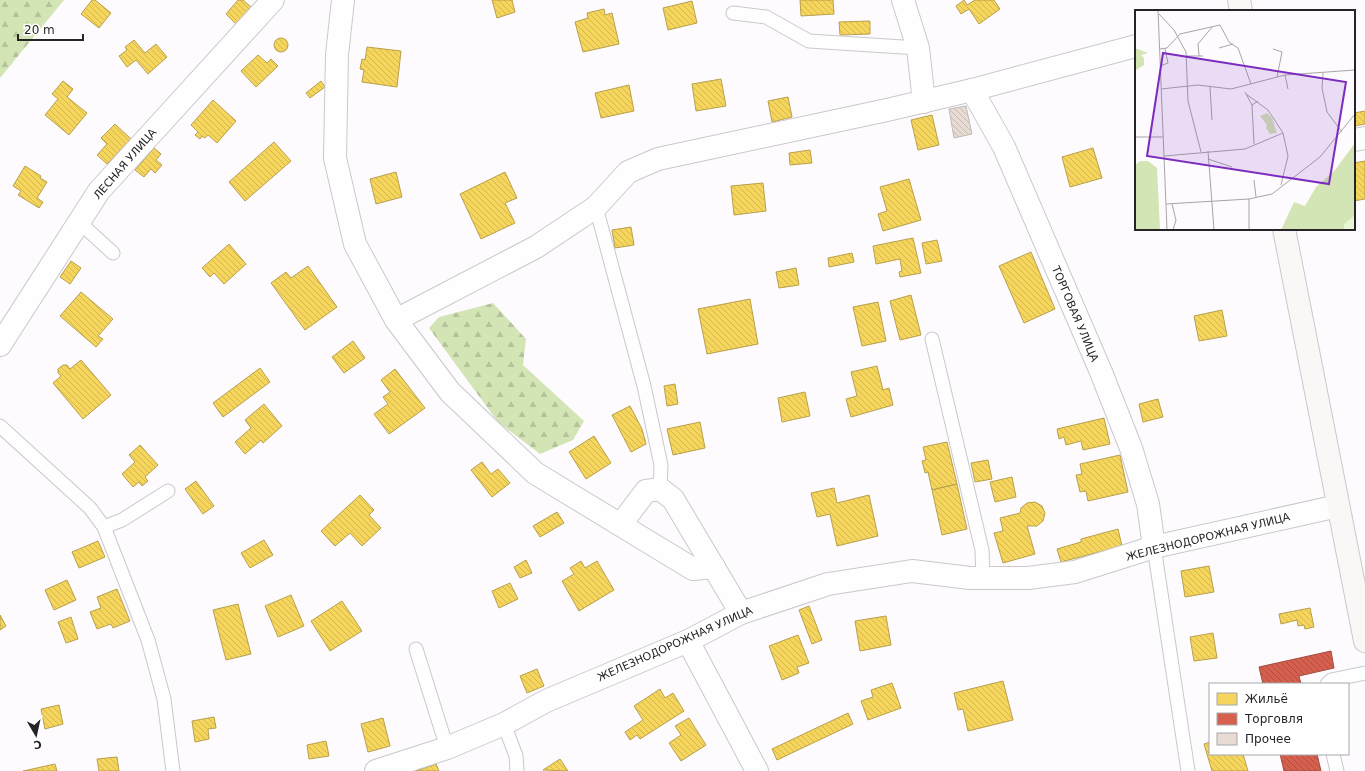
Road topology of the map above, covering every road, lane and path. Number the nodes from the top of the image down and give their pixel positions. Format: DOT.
graph roads {
  1 [pos="273,0"];
  2 [pos="343,0"];
  3 [pos="904,0"];
  4 [pos="1239,0"];
  5 [pos="1241,10"];
  6 [pos="734,13"];
  7 [pos="1135,46"];
  8 [pos="918,48"];
  9 [pos="972,90"];
  10 [pos="924,102"];
  11 [pos="1365,138"];
  12 [pos="1355,140"];
  13 [pos="596,207"];
  14 [pos="79,222"];
  15 [pos="1284,230"];
  16 [pos="113,253"];
  17 [pos="396,320"];
  18 [pos="932,339"];
  19 [pos="0,345"];
  20 [pos="0,426"];
  21 [pos="660,489"];
  22 [pos="168,491"];
  23 [pos="1338,506"];
  24 [pos="620,524"];
  25 [pos="104,527"];
  26 [pos="1154,547"];
  27 [pos="714,568"];
  28 [pos="983,578"];
  29 [pos="741,612"];
  30 [pos="1365,640"];
  31 [pos="688,641"];
  32 [pos="416,649"];
  33 [pos="1365,673"];
  34 [pos="1328,683"];
  35 [pos="504,724"];
  36 [pos="447,748"];
  37 [pos="1333,755"];
  38 [pos="173,771"];
  39 [pos="376,771"];
  40 [pos="516,771"];
  41 [pos="757,771"];
  42 [pos="1188,771"];
  43 [pos="1337,771"];
  1 -- 14 [label="street, ЛЕСНАЯ УЛИЦА"];
  2 -- 17 [label="street"];
  3 -- 8 [label="street"];
  4 -- 5 [label="main road"];
  6 -- 8 [label="lane"];
  7 -- 9 [label="street"];
  8 -- 10 [label="street"];
  9 -- 10 [label="street"];
  9 -- 26 [label="street, ТОРГОВАЯ УЛИЦА"];
  10 -- 13 [label="street"];
  11 -- 12 [label="street"];
  13 -- 17 [label="street"];
  13 -- 21 [label="lane"];
  14 -- 16 [label="lane"];
  14 -- 19 [label="street, ЛЕСНАЯ УЛИЦА"];
  15 -- 23 [label="main road"];
  17 -- 24 [label="street"];
  18 -- 28 [label="lane"];
  20 -- 25 [label="lane"];
  21 -- 24 [label="street"];
  21 -- 27 [label="street"];
  22 -- 25 [label="lane"];
  23 -- 26 [label="street, ЖЕЛЕЗНОДОРОЖНАЯ УЛИЦА"];
  23 -- 30 [label="main road"];
  24 -- 27 [label="street"];
  25 -- 38 [label="lane"];
  26 -- 28 [label="street, ЖЕЛЕЗНОДОРОЖНАЯ УЛИЦА"];
  26 -- 42 [label="lane"];
  27 -- 29 [label="street"];
  28 -- 29 [label="street, ЖЕЛЕЗНОДОРОЖНАЯ УЛИЦА"];
  29 -- 31 [label="street, ЖЕЛЕЗНОДОРОЖНАЯ УЛИЦА"];
  31 -- 35 [label="street, ЖЕЛЕЗНОДОРОЖНАЯ УЛИЦА"];
  31 -- 41 [label="street"];
  32 -- 36 [label="lane"];
  33 -- 34 [label="lane"];
  35 -- 36 [label="street, ЖЕЛЕЗНОДОРОЖНАЯ УЛИЦА"];
  35 -- 40 [label="lane"];
  36 -- 39 [label="street, ЖЕЛЕЗНОДОРОЖНАЯ УЛИЦА"];
  37 -- 43 [label="lane"];
}
